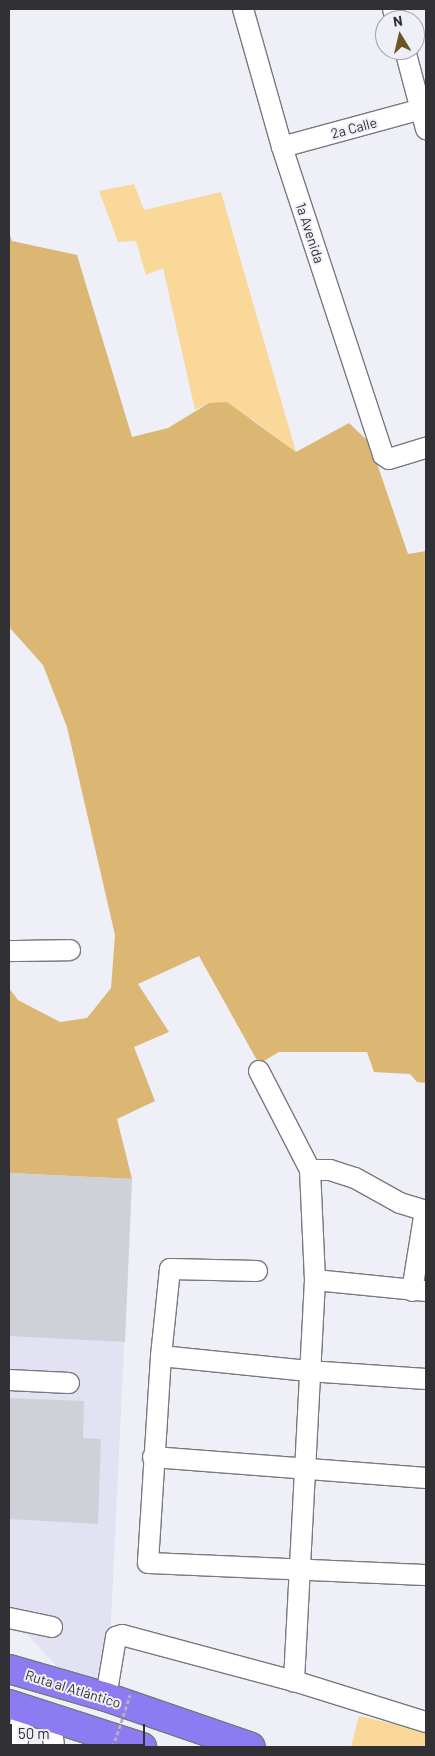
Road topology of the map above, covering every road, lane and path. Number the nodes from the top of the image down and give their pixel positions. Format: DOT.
graph roads {
  1 [pos="243,9"];
  2 [pos="407,60"];
  3 [pos="425,116"];
  4 [pos="282,147"];
  5 [pos="426,448"];
  6 [pos="70,950"];
  7 [pos="9,951"];
  8 [pos="259,1071"];
  9 [pos="310,1170"];
  10 [pos="426,1211"];
  11 [pos="257,1271"];
  12 [pos="315,1280"];
  13 [pos="419,1291"];
  14 [pos="161,1356"];
  15 [pos="308,1371"];
  16 [pos="426,1379"];
  17 [pos="9,1380"];
  18 [pos="69,1383"];
  19 [pos="153,1456"];
  20 [pos="304,1471"];
  21 [pos="426,1478"];
  22 [pos="302,1569"];
  23 [pos="426,1575"];
  24 [pos="9,1618"];
  25 [pos="52,1627"];
  26 [pos="9,1670"];
  27 [pos="294,1680"];
  28 [pos="118,1696"];
  29 [pos="9,1704"];
  30 [pos="42,1715"];
  31 [pos="426,1722"];
  32 [pos="17,1747"];
  33 [pos="54,1747"];
  34 [pos="114,1747"];
  35 [pos="142,1747"];
  36 [pos="251,1747"];
  1 -- 4 [label="street, 1a Avenida"];
  2 -- 3 [label="street"];
  3 -- 4 [label="street, 2a Calle"];
  4 -- 5 [label="street, 1a Avenida"];
  6 -- 7 [label="street"];
  8 -- 9 [label="street"];
  9 -- 10 [label="street"];
  9 -- 12 [label="street"];
  10 -- 13 [label="street"];
  11 -- 14 [label="street"];
  12 -- 13 [label="street"];
  12 -- 15 [label="street"];
  14 -- 15 [label="street"];
  14 -- 19 [label="street"];
  15 -- 16 [label="street"];
  15 -- 20 [label="street"];
  17 -- 18 [label="street"];
  19 -- 20 [label="street"];
  19 -- 22 [label="street"];
  20 -- 21 [label="street"];
  20 -- 22 [label="street"];
  22 -- 23 [label="street"];
  22 -- 27 [label="street"];
  24 -- 25 [label="street"];
  26 -- 28 [label="highway, Ruta al Atlántico"];
  27 -- 28 [label="street"];
  27 -- 31 [label="street"];
  28 -- 34 [label="path, bridge"];
  28 -- 36 [label="highway, Ruta al Atlántico"];
  29 -- 30 [label="highway"];
  30 -- 32 [label="street"];
  30 -- 33 [label="street"];
  30 -- 35 [label="highway"];
}
